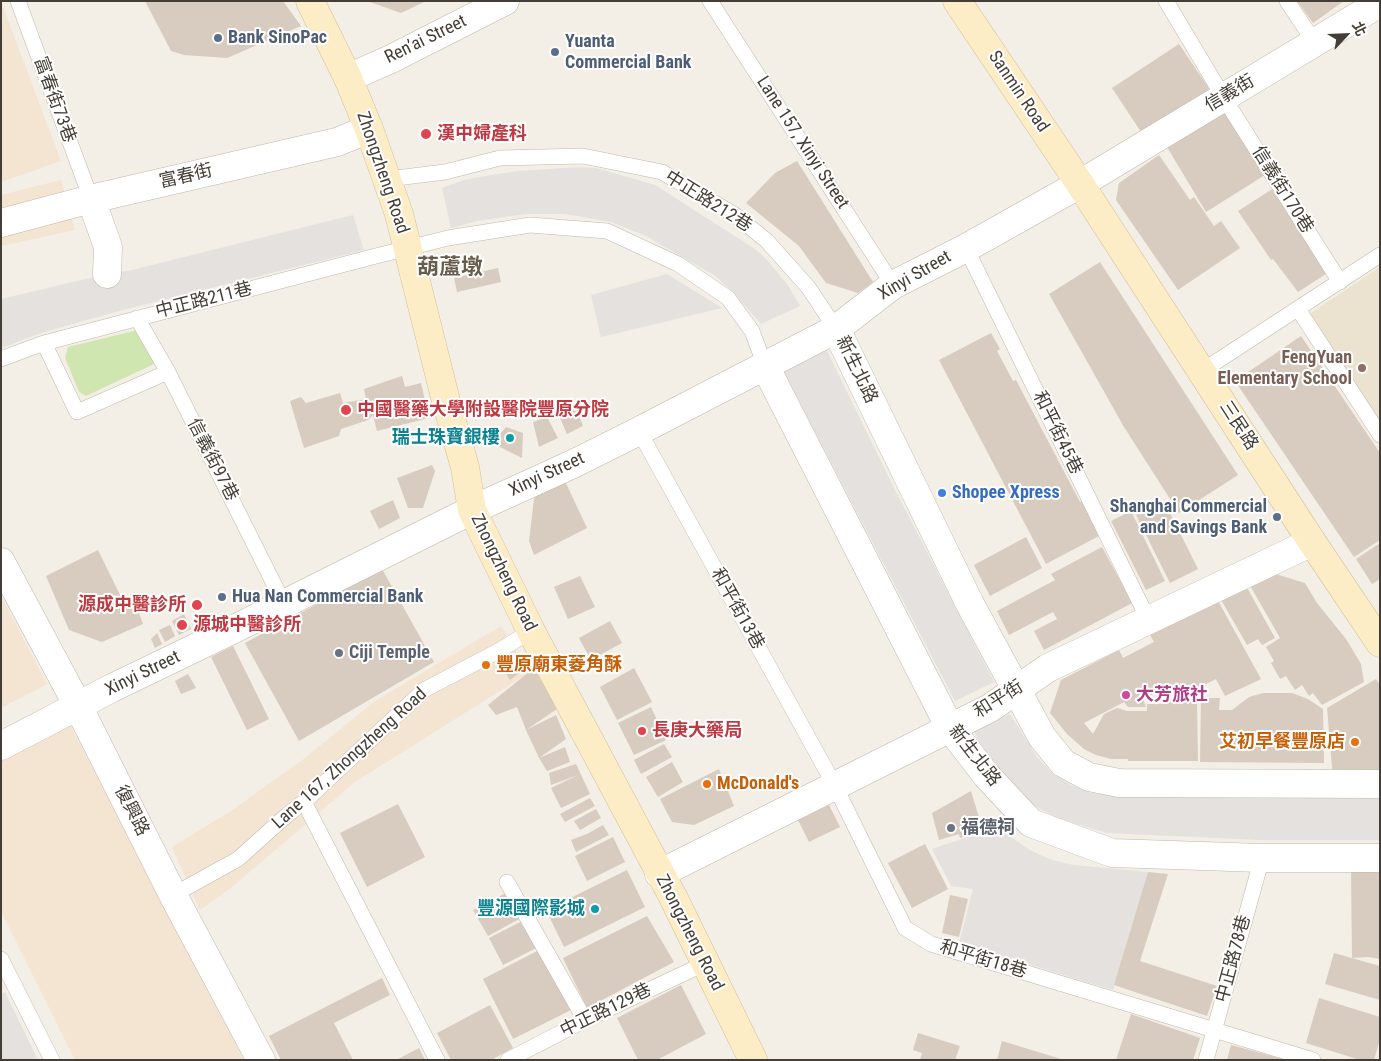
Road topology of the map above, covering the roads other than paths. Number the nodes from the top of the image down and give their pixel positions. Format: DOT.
graph roads {
  1 [pos="18,1"];
  2 [pos="310,1"];
  3 [pos="505,1"];
  4 [pos="710,1"];
  5 [pos="957,1"];
  6 [pos="1166,1"];
  7 [pos="1287,1"];
  8 [pos="1380,3"];
  9 [pos="1315,43"];
  10 [pos="348,78"];
  11 [pos="1224,98"];
  12 [pos="369,128"];
  13 [pos="388,179"];
  14 [pos="1080,184"];
  15 [pos="91,200"];
  16 [pos="1,223"];
  17 [pos="966,248"];
  18 [pos="408,249"];
  19 [pos="1380,255"];
  20 [pos="107,274"];
  21 [pos="1340,282"];
  22 [pos="893,285"];
  23 [pos="1298,309"];
  24 [pos="137,318"];
  25 [pos="836,329"];
  26 [pos="44,343"];
  27 [pos="1,359"];
  28 [pos="765,366"];
  29 [pos="1202,371"];
  30 [pos="168,372"];
  31 [pos="639,431"];
  32 [pos="1380,435"];
  33 [pos="472,510"];
  34 [pos="1312,542"];
  35 [pos="1,562"];
  36 [pos="284,604"];
  37 [pos="1148,619"];
  38 [pos="531,631"];
  39 [pos="1380,643"];
  40 [pos="1016,690"];
  41 [pos="78,706"];
  42 [pos="950,728"];
  43 [pos="1,746"];
  44 [pos="1380,784"];
  45 [pos="835,786"];
  46 [pos="304,802"];
  47 [pos="1262,858"];
  48 [pos="1380,858"];
  49 [pos="659,874"];
  50 [pos="507,882"];
  51 [pos="173,895"];
  52 [pos="1,959"];
  53 [pos="704,964"];
  54 [pos="585,1020"];
  55 [pos="1215,1031"];
  56 [pos="52,1060"];
  57 [pos="261,1060"];
  58 [pos="436,1060"];
  59 [pos="508,1060"];
  60 [pos="753,1060"];
  61 [pos="1206,1060"];
  62 [pos="1313,1060"];
  1 -- 15 [label="lane, 富春街73巷"];
  2 -- 10 [label="street, Zhongzheng Road"];
  3 -- 10 [label="street, Ren’ai Street"];
  4 -- 22 [label="lane, Lane 157, Xinyi Street"];
  5 -- 14 [label="street, Sanmin Road"];
  6 -- 11 [label="lane, 信義街170巷"];
  7 -- 9 [label="lane"];
  8 -- 9 [label="street, 信義街"];
  9 -- 11 [label="street, 信義街"];
  10 -- 12 [label="street, Zhongzheng Road"];
  11 -- 14 [label="street, 信義街"];
  11 -- 21 [label="lane, 信義街170巷"];
  12 -- 13 [label="street, Zhongzheng Road"];
  12 -- 15 [label="street, 富春街"];
  13 -- 18 [label="street, Zhongzheng Road"];
  13 -- 25 [label="lane, 中正路212巷"];
  14 -- 17 [label="street, Xinyi Street"];
  14 -- 29 [label="street, 三民路"];
  15 -- 16 [label="street, 富春街"];
  15 -- 20 [label="street"];
  17 -- 22 [label="street, Xinyi Street"];
  17 -- 37 [label="lane, 和平街45巷"];
  18 -- 24 [label="lane, 中正路211巷"];
  18 -- 28 [label="lane, 中正路211巷"];
  18 -- 33 [label="street, Zhongzheng Road"];
  19 -- 21 [label="lane"];
  21 -- 23 [label="lane"];
  22 -- 25 [label="street, Xinyi Street"];
  23 -- 29 [label="lane"];
  23 -- 32 [label="lane"];
  24 -- 26 [label="lane, 中正路211巷"];
  24 -- 30 [label="lane, 信義街97巷"];
  25 -- 28 [label="street, Xinyi Street"];
  25 -- 40 [label="street, 新生北路"];
  26 -- 27 [label="lane, 中正路211巷"];
  26 -- 30 [label="lane"];
  28 -- 31 [label="street, Xinyi Street"];
  28 -- 42 [label="street, 新生北路"];
  29 -- 34 [label="street, 三民路"];
  30 -- 36 [label="lane, 信義街97巷"];
  31 -- 33 [label="street, Xinyi Street"];
  31 -- 45 [label="lane, 和平街13巷"];
  33 -- 36 [label="street, Xinyi Street"];
  33 -- 38 [label="street, Zhongzheng Road"];
  34 -- 37 [label="street, 和平街"];
  34 -- 39 [label="street, 三民路"];
  35 -- 41 [label="street, 復興路"];
  36 -- 41 [label="street, Xinyi Street"];
  37 -- 40 [label="street, 和平街"];
  38 -- 46 [label="lane, Lane 167, Zhongzheng Road"];
  38 -- 49 [label="street, Zhongzheng Road"];
  40 -- 42 [label="street, 和平街"];
  40 -- 44 [label="street, 新生北路"];
  41 -- 43 [label="street, Xinyi Street"];
  41 -- 51 [label="street, 復興路"];
  42 -- 45 [label="street, 和平街"];
  42 -- 47 [label="street, 新生北路"];
  45 -- 49 [label="street, 和平街"];
  45 -- 55 [label="lane, 和平街18巷"];
  46 -- 51 [label="lane, Lane 167, Zhongzheng Road"];
  46 -- 58 [label="lane"];
  47 -- 48 [label="street, 新生北路"];
  47 -- 55 [label="lane, 中正路78巷"];
  49 -- 53 [label="street, Zhongzheng Road"];
  50 -- 54 [label="lane"];
  51 -- 57 [label="street, 復興路"];
  52 -- 56 [label="lane"];
  53 -- 54 [label="lane, 中正路129巷"];
  53 -- 60 [label="street, Zhongzheng Road"];
  54 -- 59 [label="lane, 中正路129巷"];
  55 -- 61 [label="lane, 中正路78巷"];
  55 -- 62 [label="lane, 和平街18巷"];
}
